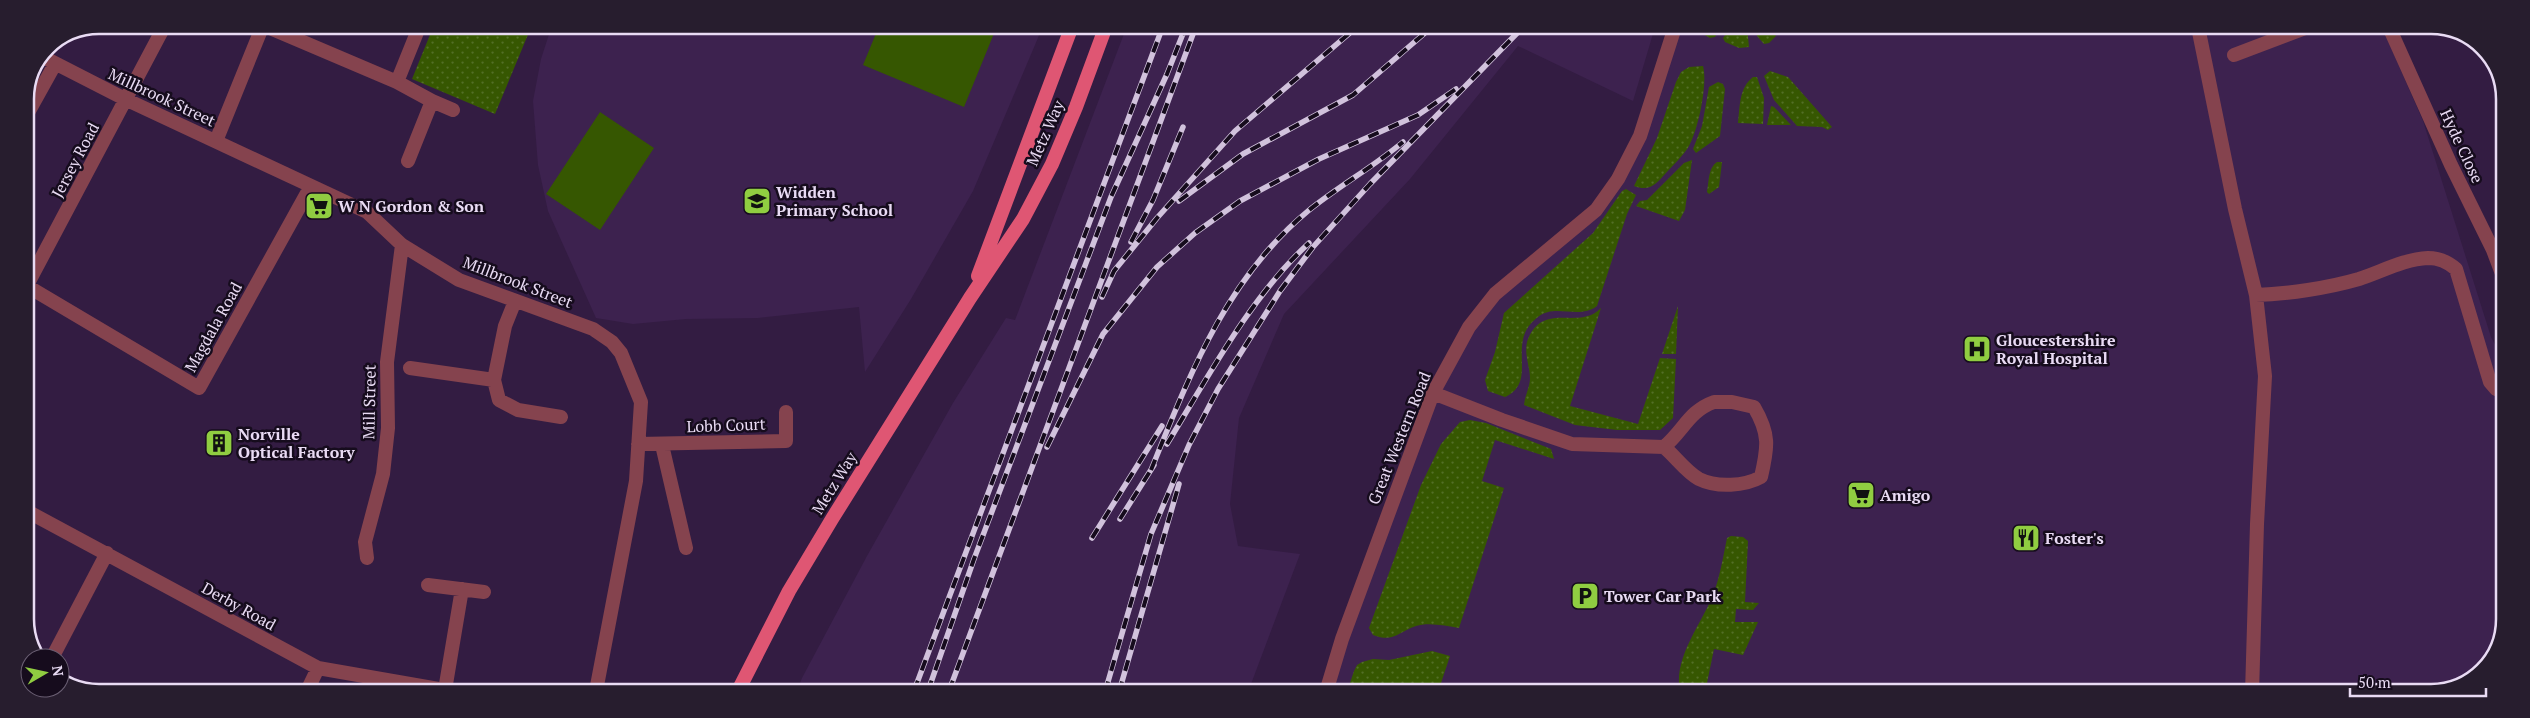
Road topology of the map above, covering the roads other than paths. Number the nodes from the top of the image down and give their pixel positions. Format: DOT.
graph roads {
  1 [pos="160,34"];
  2 [pos="259,34"];
  3 [pos="284,34"];
  4 [pos="416,34"];
  5 [pos="1069,34"];
  6 [pos="1103,34"];
  7 [pos="1674,34"];
  8 [pos="2199,34"];
  9 [pos="2290,34"];
  10 [pos="2392,34"];
  11 [pos="2234,55"];
  12 [pos="49,60"];
  13 [pos="397,82"];
  14 [pos="34,96"];
  15 [pos="127,100"];
  16 [pos="432,102"];
  17 [pos="453,110"];
  18 [pos="216,142"];
  19 [pos="408,161"];
  20 [pos="311,186"];
  21 [pos="402,245"];
  22 [pos="2496,258"];
  23 [pos="34,273"];
  24 [pos="34,293"];
  25 [pos="2256,295"];
  26 [pos="970,298"];
  27 [pos="515,301"];
  28 [pos="410,368"];
  29 [pos="494,380"];
  30 [pos="2496,389"];
  31 [pos="1433,393"];
  32 [pos="786,412"];
  33 [pos="561,417"];
  34 [pos="638,444"];
  35 [pos="662,444"];
  36 [pos="1664,447"];
  37 [pos="34,515"];
  38 [pos="686,548"];
  39 [pos="107,553"];
  40 [pos="368,558"];
  41 [pos="428,585"];
  42 [pos="462,590"];
  43 [pos="484,592"];
  44 [pos="57,648"];
  45 [pos="318,668"];
  46 [pos="310,684"];
  47 [pos="408,684"];
  48 [pos="449,684"];
  49 [pos="597,684"];
  50 [pos="742,684"];
  51 [pos="1328,684"];
  52 [pos="2252,684"];
  1 -- 15 [label="street, Jersey Road"];
  2 -- 18 [label="street"];
  3 -- 13 [label="street"];
  4 -- 13 [label="street"];
  5 -- 26 [label="main road, Metz Way"];
  6 -- 26 [label="main road, Metz Way"];
  7 -- 31 [label="street, Great Western Road"];
  8 -- 25 [label="street"];
  9 -- 11 [label="street"];
  10 -- 22 [label="street, Hyde Close"];
  12 -- 14 [label="street"];
  12 -- 15 [label="street, Millbrook Street"];
  13 -- 16 [label="street"];
  15 -- 18 [label="street, Millbrook Street"];
  15 -- 23 [label="street, Jersey Road"];
  16 -- 17 [label="street"];
  16 -- 19 [label="street"];
  18 -- 20 [label="street, Millbrook Street"];
  20 -- 21 [label="street, Millbrook Street"];
  20 -- 24 [label="street, Magdala Road"];
  21 -- 27 [label="street, Millbrook Street"];
  21 -- 40 [label="street, Mill Street"];
  25 -- 30 [label="street"];
  25 -- 52 [label="street"];
  26 -- 50 [label="main road, Metz Way"];
  27 -- 29 [label="street"];
  27 -- 34 [label="street, Millbrook Street"];
  28 -- 29 [label="street"];
  29 -- 33 [label="street"];
  31 -- 36 [label="street"];
  31 -- 51 [label="street, Great Western Road"];
  32 -- 35 [label="street, Lobb Court"];
  34 -- 35 [label="street, Lobb Court"];
  34 -- 49 [label="street, Millbrook Street"];
  35 -- 38 [label="street"];
  36 -- 36 [label="street"];
  37 -- 39 [label="street, Derby Road"];
  39 -- 44 [label="street"];
  39 -- 45 [label="street, Derby Road"];
  41 -- 42 [label="street"];
  42 -- 43 [label="street"];
  42 -- 48 [label="street"];
  45 -- 46 [label="street"];
  45 -- 47 [label="street, Derby Road"];
}
